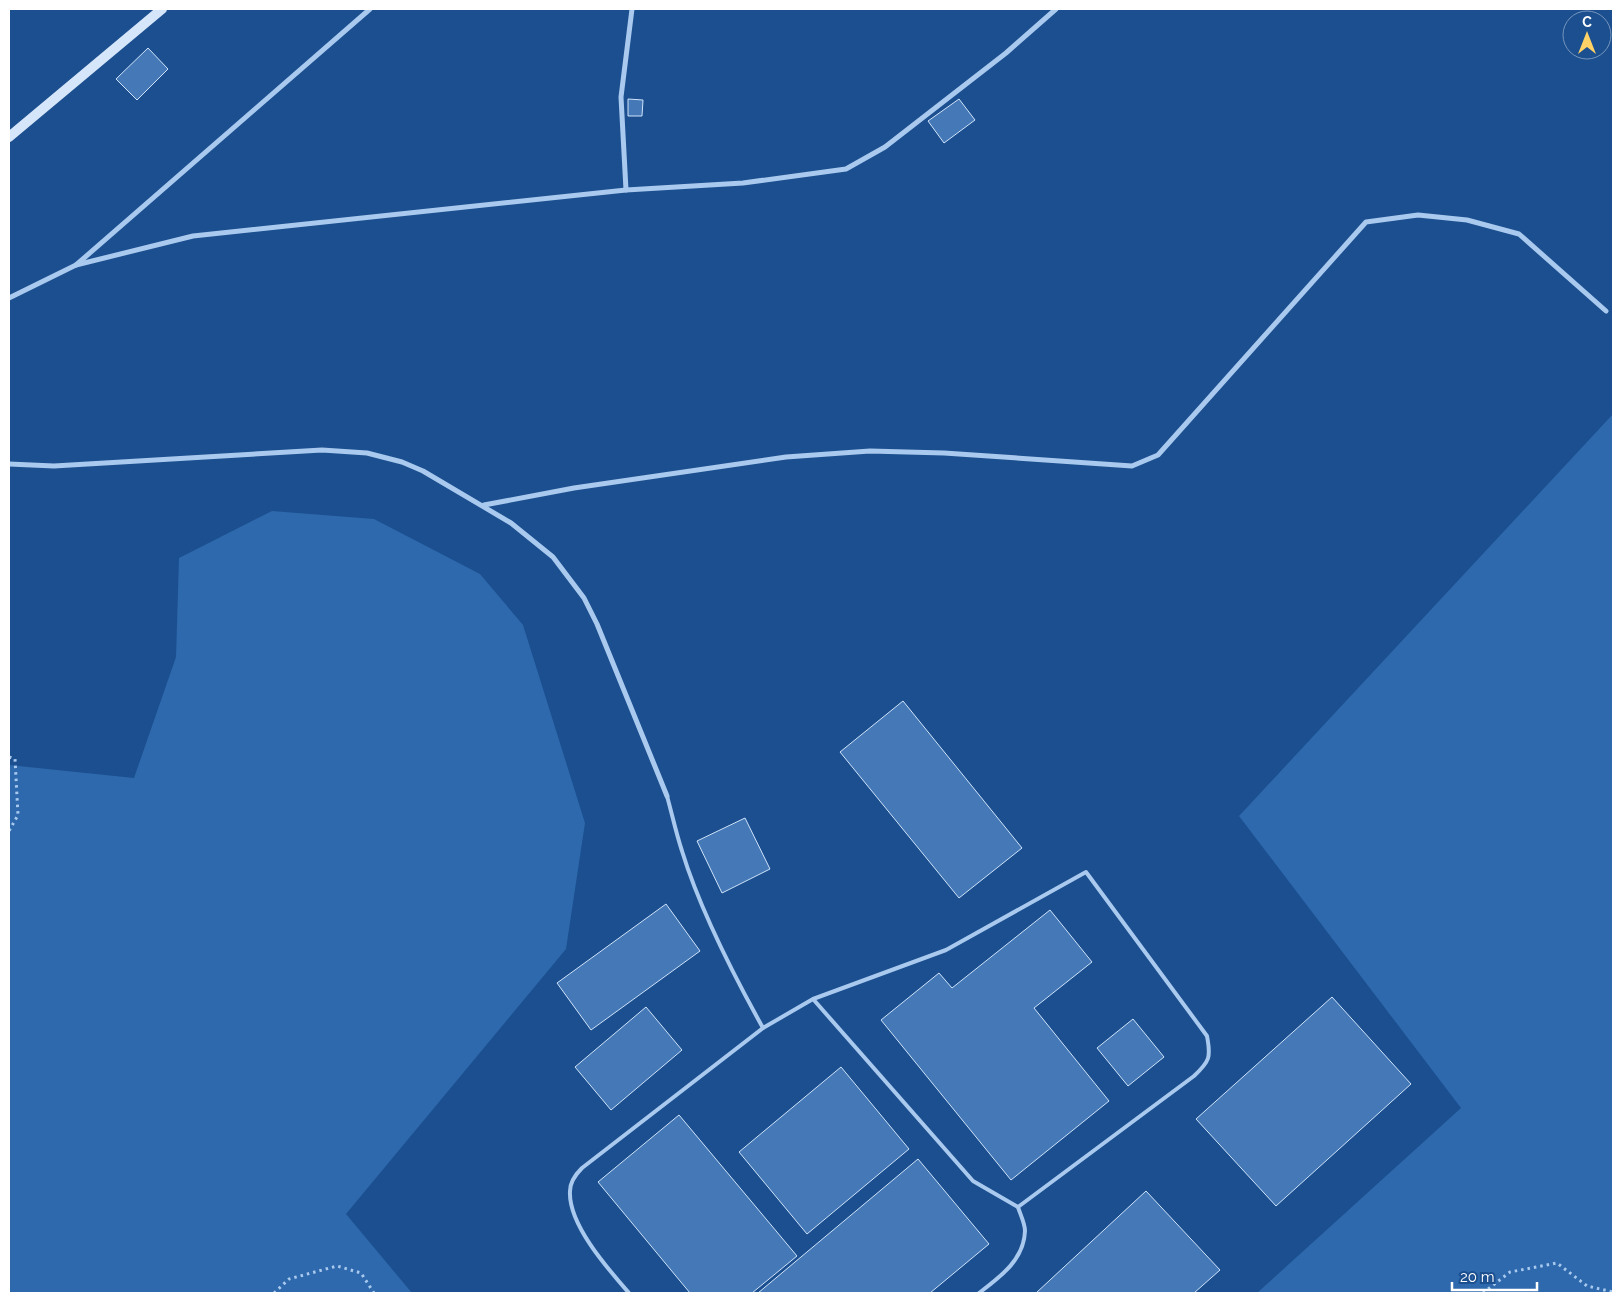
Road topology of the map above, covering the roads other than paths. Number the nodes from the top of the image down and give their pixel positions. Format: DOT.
graph roads {
  1 [pos="162,9"];
  2 [pos="370,9"];
  3 [pos="632,9"];
  4 [pos="1056,9"];
  5 [pos="9,137"];
  6 [pos="626,190"];
  7 [pos="76,265"];
  8 [pos="9,298"];
  9 [pos="1606,311"];
  10 [pos="9,464"];
  11 [pos="484,505"];
  12 [pos="667,796"];
  13 [pos="813,999"];
  14 [pos="763,1028"];
  15 [pos="1018,1207"];
  16 [pos="629,1293"];
  17 [pos="979,1293"];
  1 -- 5 [label="main road"];
  2 -- 7 [label="street"];
  3 -- 6 [label="street"];
  4 -- 6 [label="street"];
  6 -- 7 [label="street"];
  7 -- 8 [label="street"];
  9 -- 11 [label="street"];
  10 -- 11 [label="street"];
  11 -- 12 [label="street"];
  12 -- 14 [label="lane"];
  13 -- 14 [label="lane"];
  13 -- 15 [label="lane"];
  13 -- 15 [label="lane"];
  14 -- 16 [label="lane"];
  15 -- 17 [label="lane"];
}
